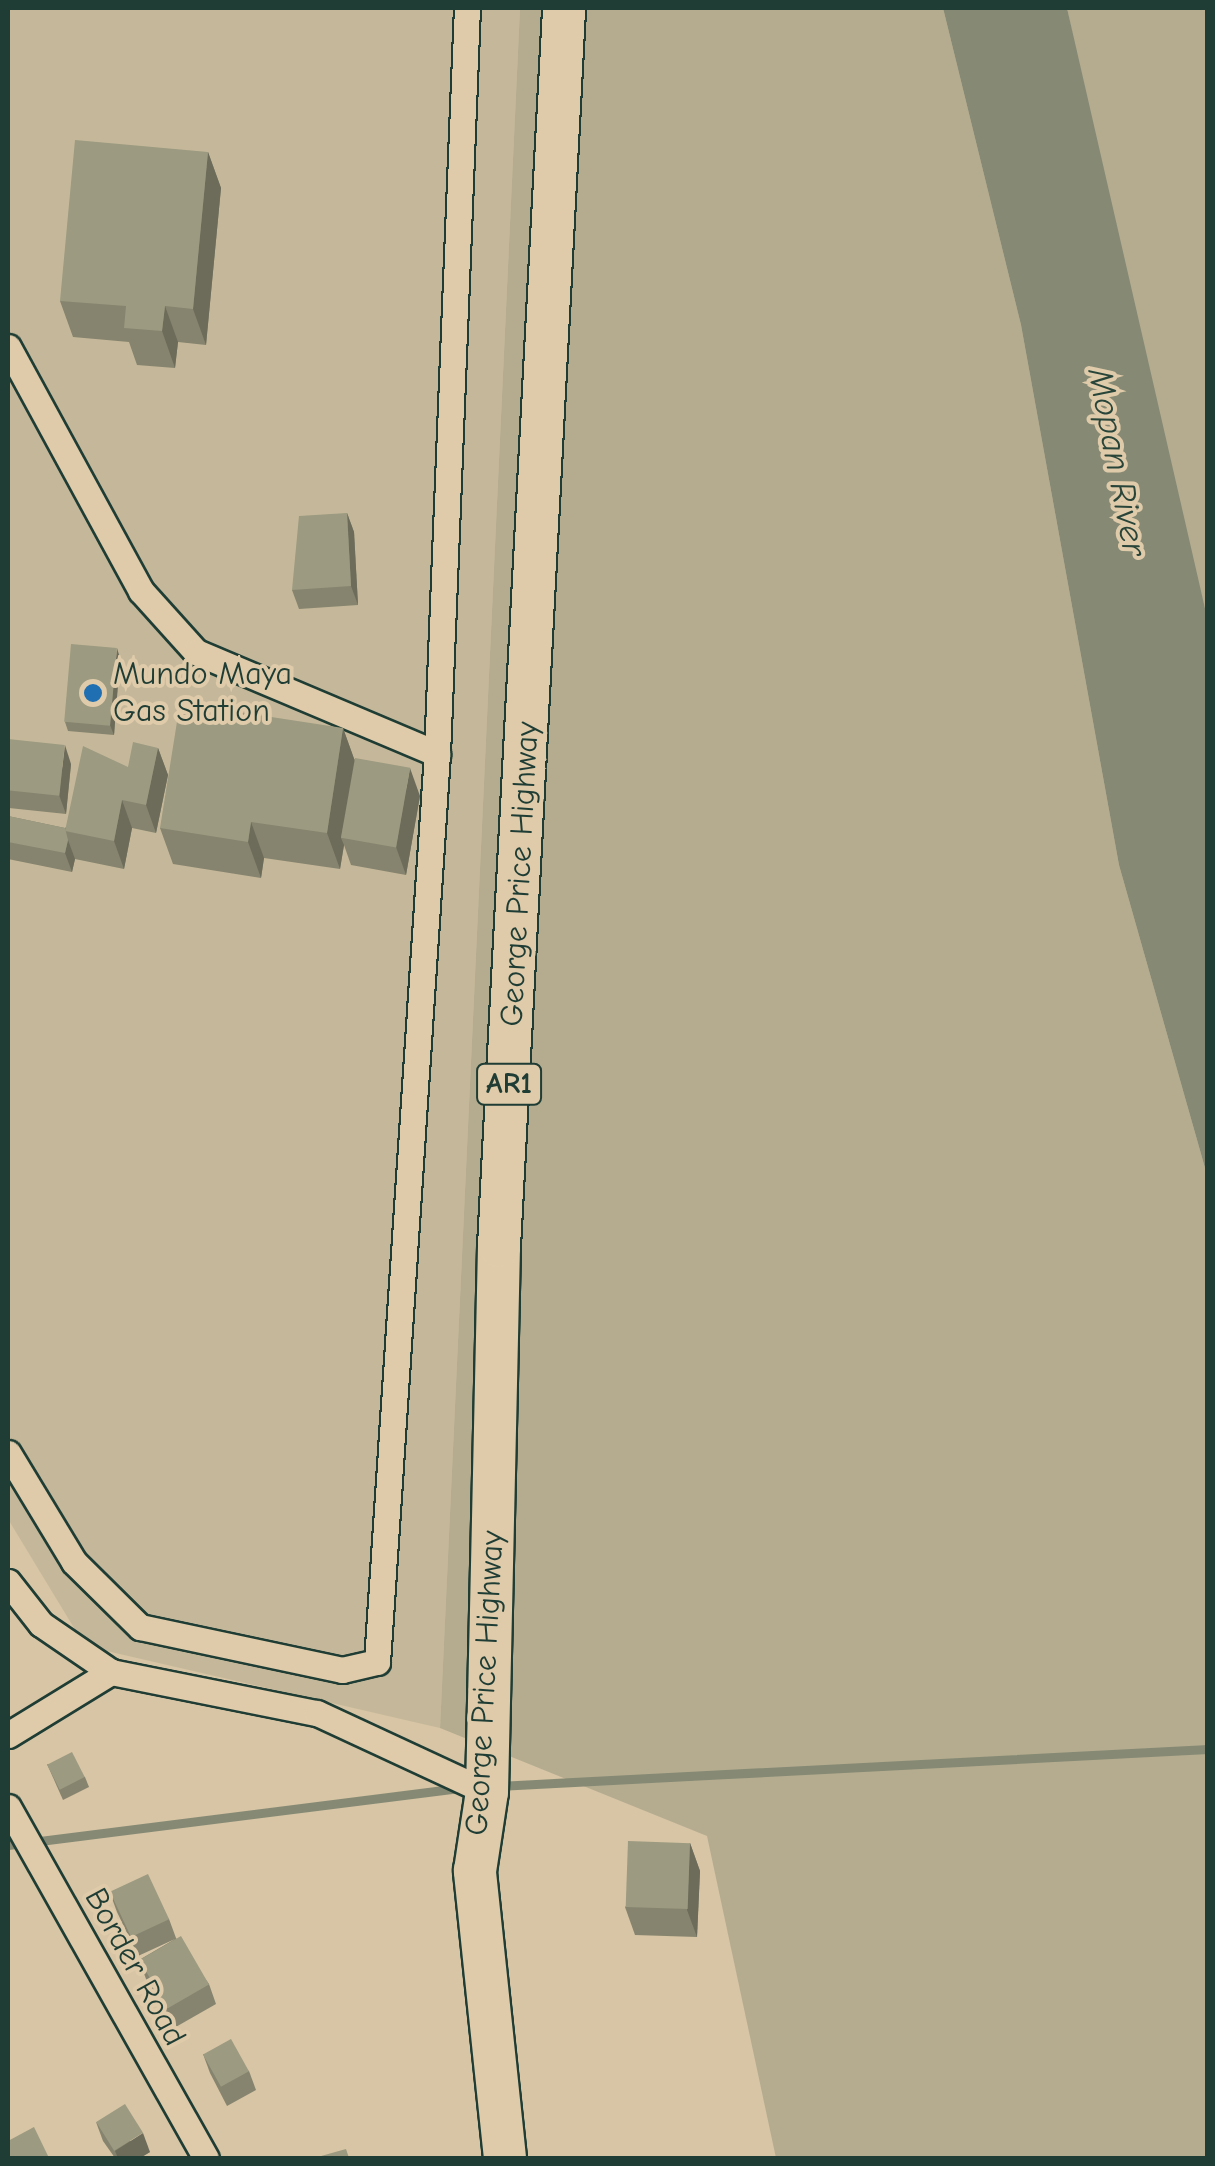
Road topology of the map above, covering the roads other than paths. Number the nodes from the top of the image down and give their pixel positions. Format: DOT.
graph roads {
  1 [pos="467,8"];
  2 [pos="564,8"];
  3 [pos="8,347"];
  4 [pos="437,754"];
  5 [pos="8,1453"];
  6 [pos="8,1582"];
  7 [pos="111,1672"];
  8 [pos="8,1736"];
  9 [pos="487,1792"];
  10 [pos="8,1807"];
  11 [pos="206,2158"];
  12 [pos="505,2158"];
  1 -- 4 [label="street"];
  2 -- 9 [label="highway, George Price Highway / AR1"];
  3 -- 4 [label="street"];
  4 -- 5 [label="street"];
  6 -- 7 [label="street"];
  7 -- 8 [label="street"];
  7 -- 9 [label="street"];
  9 -- 12 [label="highway, George Price Highway / AR1"];
  10 -- 11 [label="street, Border Road"];
}
